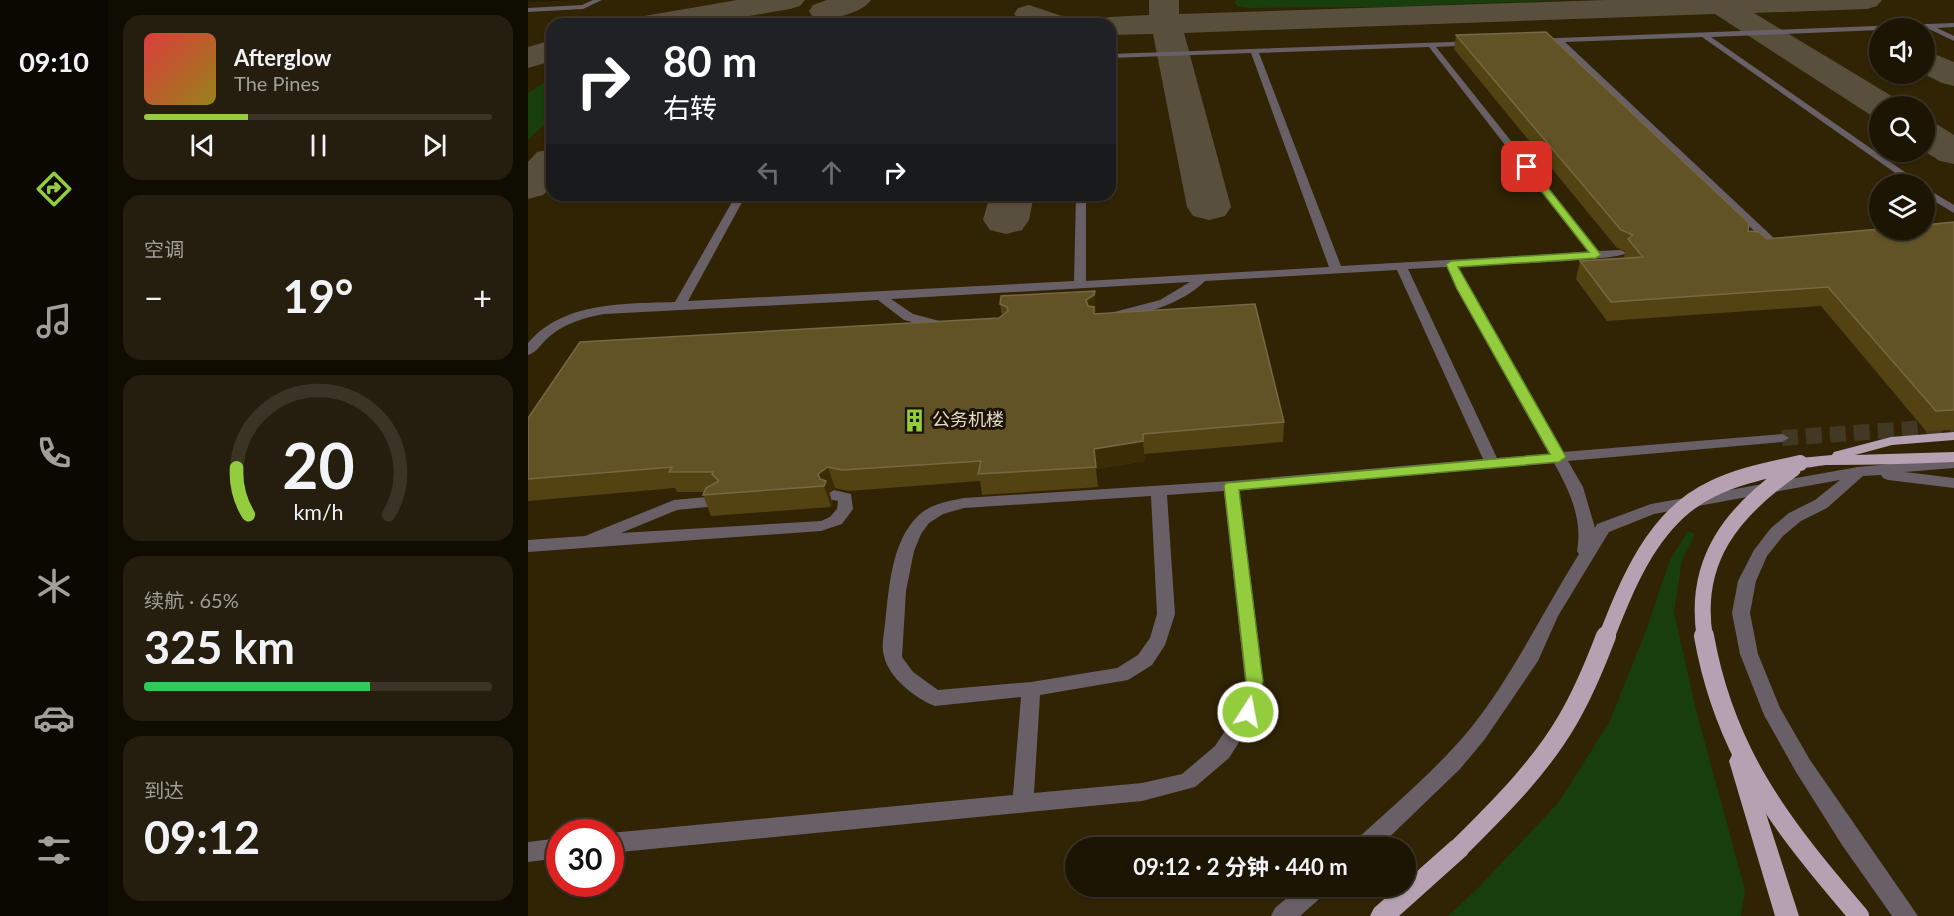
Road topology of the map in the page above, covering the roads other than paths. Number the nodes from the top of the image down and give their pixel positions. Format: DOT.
graph roads {
  1 [pos="599,0"];
  2 [pos="528,10"];
  3 [pos="1954,26"];
  4 [pos="1935,27"];
  5 [pos="1869,29"];
  6 [pos="1935,30"];
  7 [pos="1704,35"];
  8 [pos="1954,39"];
  9 [pos="1558,40"];
  10 [pos="1523,42"];
  11 [pos="1489,43"];
  12 [pos="1431,45"];
  13 [pos="1254,51"];
  14 [pos="1116,56"];
  15 [pos="1903,174"];
  16 [pos="1935,197"];
  17 [pos="738,201"];
  18 [pos="1081,201"];
  19 [pos="1954,210"];
  20 [pos="1796,242"];
  21 [pos="1773,243"];
  22 [pos="1757,244"];
  23 [pos="1621,253"];
  24 [pos="1596,255"];
  25 [pos="1451,264"];
  26 [pos="1401,266"];
  27 [pos="1336,269"];
  28 [pos="1203,276"];
  29 [pos="1080,283"];
  30 [pos="881,296"];
  31 [pos="680,304"];
  32 [pos="1106,318"];
  33 [pos="954,328"];
  34 [pos="528,351"];
  35 [pos="1954,436"];
  36 [pos="1782,438"];
  37 [pos="1559,457"];
  38 [pos="1954,457"];
  39 [pos="1822,459"];
  40 [pos="1492,463"];
  41 [pos="1800,464"];
  42 [pos="1954,464"];
  43 [pos="1858,472"];
  44 [pos="1954,483"];
  45 [pos="1231,486"];
  46 [pos="1159,492"];
  47 [pos="834,495"];
  48 [pos="717,501"];
  49 [pos="587,541"];
  50 [pos="528,546"];
  51 [pos="1582,559"];
  52 [pos="1031,689"];
  53 [pos="1730,732"];
  54 [pos="1023,804"];
  55 [pos="1375,837"];
  56 [pos="624,842"];
  57 [pos="546,850"];
  58 [pos="528,852"];
  59 [pos="1305,897"];
  60 [pos="1283,916"];
  61 [pos="1382,916"];
  62 [pos="1787,916"];
  63 [pos="1859,916"];
  64 [pos="1906,916"];
  1 -- 2 [label="street"];
  3 -- 4 [label="street"];
  5 -- 7 [label="street"];
  6 -- 8 [label="street"];
  7 -- 9 [label="street"];
  7 -- 15 [label="street"];
  9 -- 10 [label="street"];
  9 -- 21 [label="street"];
  11 -- 12 [label="street"];
  12 -- 13 [label="street"];
  12 -- 24 [label="street"];
  13 -- 14 [label="street"];
  13 -- 27 [label="street"];
  16 -- 19 [label="street"];
  17 -- 31 [label="street"];
  18 -- 29 [label="street"];
  20 -- 21 [label="street"];
  21 -- 22 [label="street"];
  23 -- 24 [label="street"];
  24 -- 25 [label="street"];
  25 -- 26 [label="street"];
  25 -- 37 [label="street"];
  26 -- 27 [label="street"];
  26 -- 40 [label="street"];
  27 -- 28 [label="street"];
  28 -- 29 [label="street"];
  28 -- 32 [label="street"];
  29 -- 30 [label="street"];
  30 -- 31 [label="street"];
  30 -- 33 [label="street"];
  31 -- 34 [label="street"];
  35 -- 39 [label="main road"];
  36 -- 37 [label="street"];
  37 -- 40 [label="street"];
  37 -- 51 [label="street"];
  38 -- 39 [label="main road"];
  39 -- 41 [label="main road"];
  40 -- 45 [label="street"];
  41 -- 53 [label="main road, bridge"];
  41 -- 61 [label="main road, bridge"];
  42 -- 43 [label="street"];
  43 -- 44 [label="street"];
  43 -- 51 [label="street"];
  43 -- 64 [label="street"];
  45 -- 46 [label="street"];
  45 -- 54 [label="street"];
  46 -- 52 [label="street"];
  46 -- 52 [label="street"];
  47 -- 49 [label="street"];
  48 -- 49 [label="street"];
  49 -- 50 [label="street"];
  51 -- 55 [label="street"];
  52 -- 54 [label="street"];
  53 -- 62 [label="main road, bridge"];
  53 -- 63 [label="main road, bridge"];
  54 -- 56 [label="street"];
  57 -- 58 [label="street"];
  59 -- 60 [label="street"];
}
